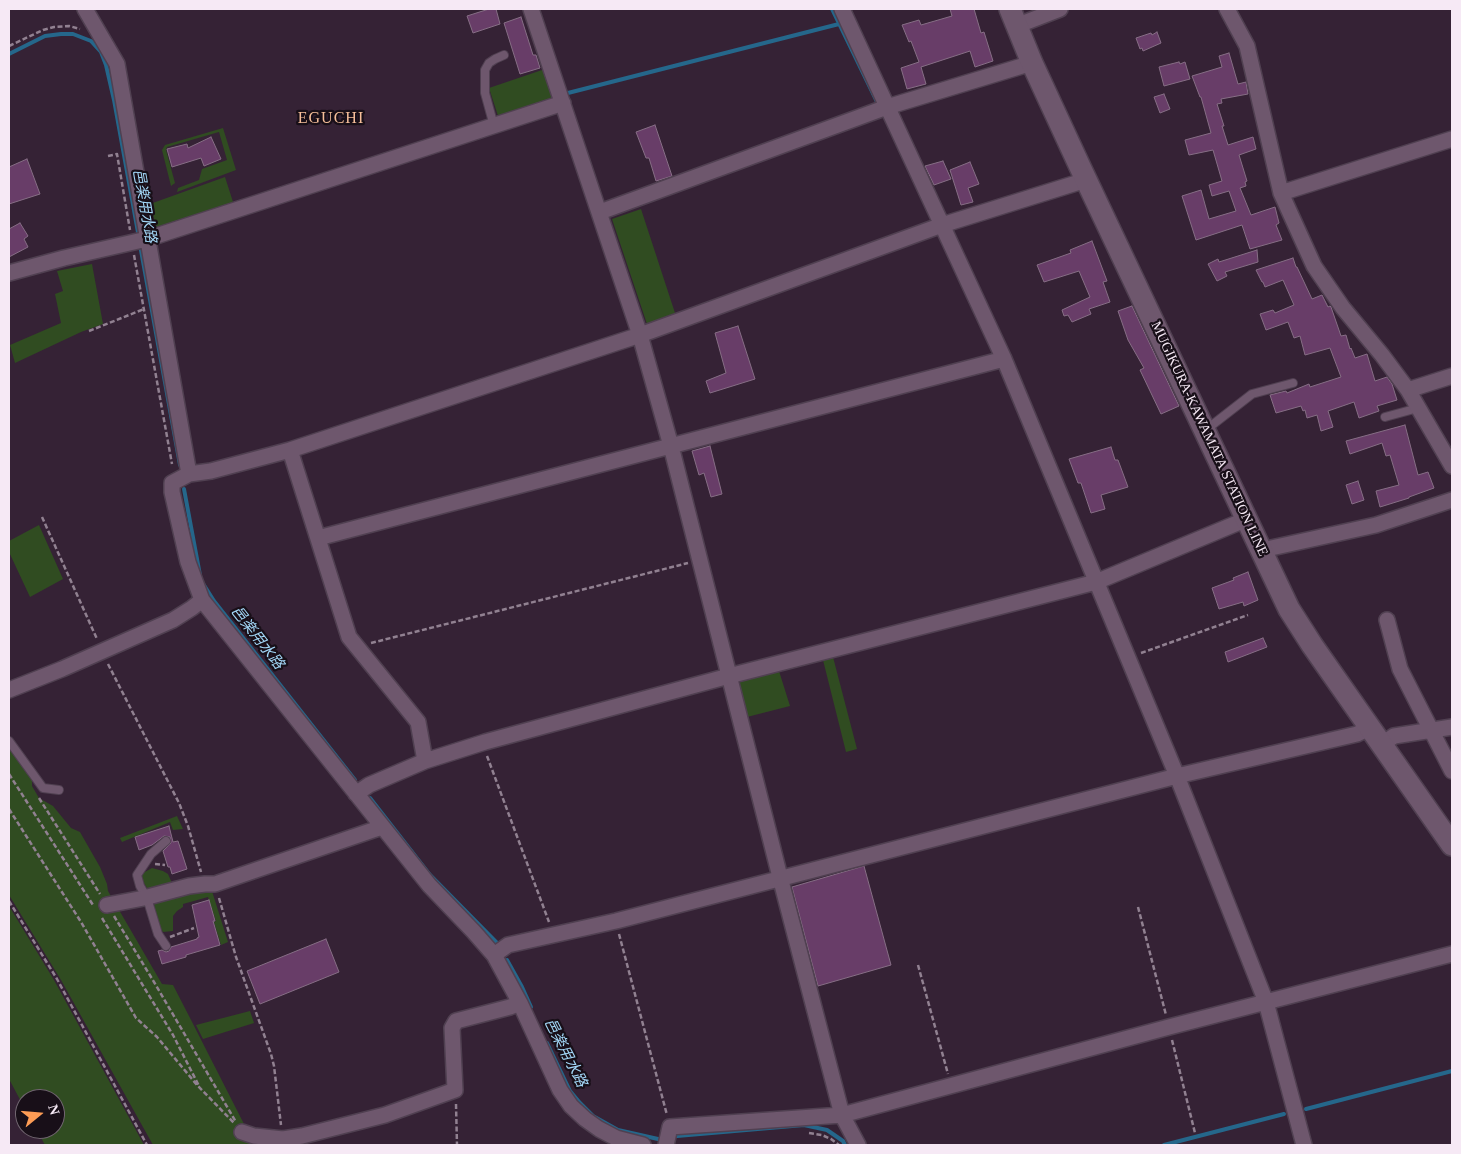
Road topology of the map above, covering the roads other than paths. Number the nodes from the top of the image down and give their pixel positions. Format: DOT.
graph roads {
  1 [pos="85,9"];
  2 [pos="531,9"];
  3 [pos="842,9"];
  4 [pos="1060,9"];
  5 [pos="1227,9"];
  6 [pos="1013,17"];
  7 [pos="504,55"];
  8 [pos="1032,64"];
  9 [pos="563,103"];
  10 [pos="887,107"];
  11 [pos="494,126"];
  12 [pos="1452,139"];
  13 [pos="1086,180"];
  14 [pos="1281,194"];
  15 [pos="600,212"];
  16 [pos="942,226"];
  17 [pos="139,241"];
  18 [pos="9,273"];
  19 [pos="640,335"];
  20 [pos="1004,359"];
  21 [pos="1452,376"];
  22 [pos="1293,383"];
  23 [pos="1408,390"];
  24 [pos="1418,408"];
  25 [pos="1385,417"];
  26 [pos="1205,430"];
  27 [pos="671,446"];
  28 [pos="290,450"];
  29 [pos="1452,466"];
  30 [pos="189,474"];
  31 [pos="1452,500"];
  32 [pos="1248,519"];
  33 [pos="318,538"];
  34 [pos="1262,550"];
  35 [pos="1096,582"];
  36 [pos="202,600"];
  37 [pos="1387,620"];
  38 [pos="729,676"];
  39 [pos="9,690"];
  40 [pos="1452,727"];
  41 [pos="1431,731"];
  42 [pos="1375,737"];
  43 [pos="9,741"];
  44 [pos="425,761"];
  45 [pos="1452,771"];
  46 [pos="1177,776"];
  47 [pos="59,790"];
  48 [pos="356,794"];
  49 [pos="382,827"];
  50 [pos="166,841"];
  51 [pos="1452,845"];
  52 [pos="780,878"];
  53 [pos="147,898"];
  54 [pos="100,909"];
  55 [pos="164,943"];
  56 [pos="1452,954"];
  57 [pos="494,955"];
  58 [pos="1266,1002"];
  59 [pos="520,1003"];
  60 [pos="842,1115"];
  61 [pos="242,1132"];
  62 [pos="643,1145"];
  63 [pos="666,1145"];
  64 [pos="858,1145"];
  65 [pos="1304,1145"];
  1 -- 17 [label="street"];
  2 -- 9 [label="street"];
  3 -- 10 [label="street"];
  4 -- 6 [label="street"];
  5 -- 14 [label="street"];
  6 -- 8 [label="main road, MUGIKURA-KAWAMATA STATION LINE"];
  7 -- 11 [label="lane"];
  8 -- 10 [label="street"];
  8 -- 13 [label="main road, MUGIKURA-KAWAMATA STATION LINE"];
  9 -- 11 [label="street"];
  9 -- 15 [label="street"];
  10 -- 15 [label="street"];
  10 -- 16 [label="street"];
  11 -- 17 [label="street"];
  12 -- 14 [label="street"];
  13 -- 16 [label="street"];
  13 -- 26 [label="main road, MUGIKURA-KAWAMATA STATION LINE"];
  14 -- 23 [label="street"];
  15 -- 19 [label="street"];
  16 -- 19 [label="street"];
  16 -- 20 [label="street"];
  17 -- 18 [label="street"];
  17 -- 30 [label="street"];
  19 -- 27 [label="street"];
  19 -- 28 [label="street"];
  20 -- 27 [label="street"];
  20 -- 35 [label="street"];
  21 -- 23 [label="street"];
  22 -- 26 [label="lane"];
  23 -- 24 [label="street"];
  24 -- 25 [label="lane"];
  24 -- 29 [label="street"];
  26 -- 32 [label="main road, MUGIKURA-KAWAMATA STATION LINE"];
  27 -- 33 [label="street"];
  27 -- 38 [label="street"];
  28 -- 30 [label="street"];
  28 -- 33 [label="street"];
  30 -- 36 [label="street"];
  31 -- 34 [label="street"];
  32 -- 34 [label="main road, MUGIKURA-KAWAMATA STATION LINE"];
  32 -- 35 [label="street"];
  33 -- 44 [label="street"];
  34 -- 42 [label="main road, MUGIKURA-KAWAMATA STATION LINE"];
  35 -- 38 [label="street"];
  35 -- 46 [label="street"];
  36 -- 39 [label="street"];
  36 -- 48 [label="street"];
  37 -- 41 [label="street"];
  38 -- 44 [label="street"];
  38 -- 52 [label="street"];
  40 -- 41 [label="street"];
  41 -- 42 [label="street"];
  41 -- 45 [label="street"];
  42 -- 46 [label="street"];
  42 -- 51 [label="main road, MUGIKURA-KAWAMATA STATION LINE"];
  43 -- 47 [label="lane"];
  44 -- 48 [label="street"];
  46 -- 52 [label="street"];
  46 -- 58 [label="street"];
  48 -- 49 [label="street"];
  49 -- 53 [label="street"];
  49 -- 57 [label="street"];
  50 -- 53 [label="lane"];
  52 -- 57 [label="street"];
  52 -- 60 [label="street"];
  53 -- 54 [label="street"];
  53 -- 55 [label="lane"];
  56 -- 58 [label="street"];
  57 -- 59 [label="street"];
  58 -- 60 [label="street"];
  58 -- 65 [label="street"];
  59 -- 61 [label="street"];
  59 -- 62 [label="street"];
  60 -- 63 [label="street"];
  60 -- 64 [label="street"];
}
